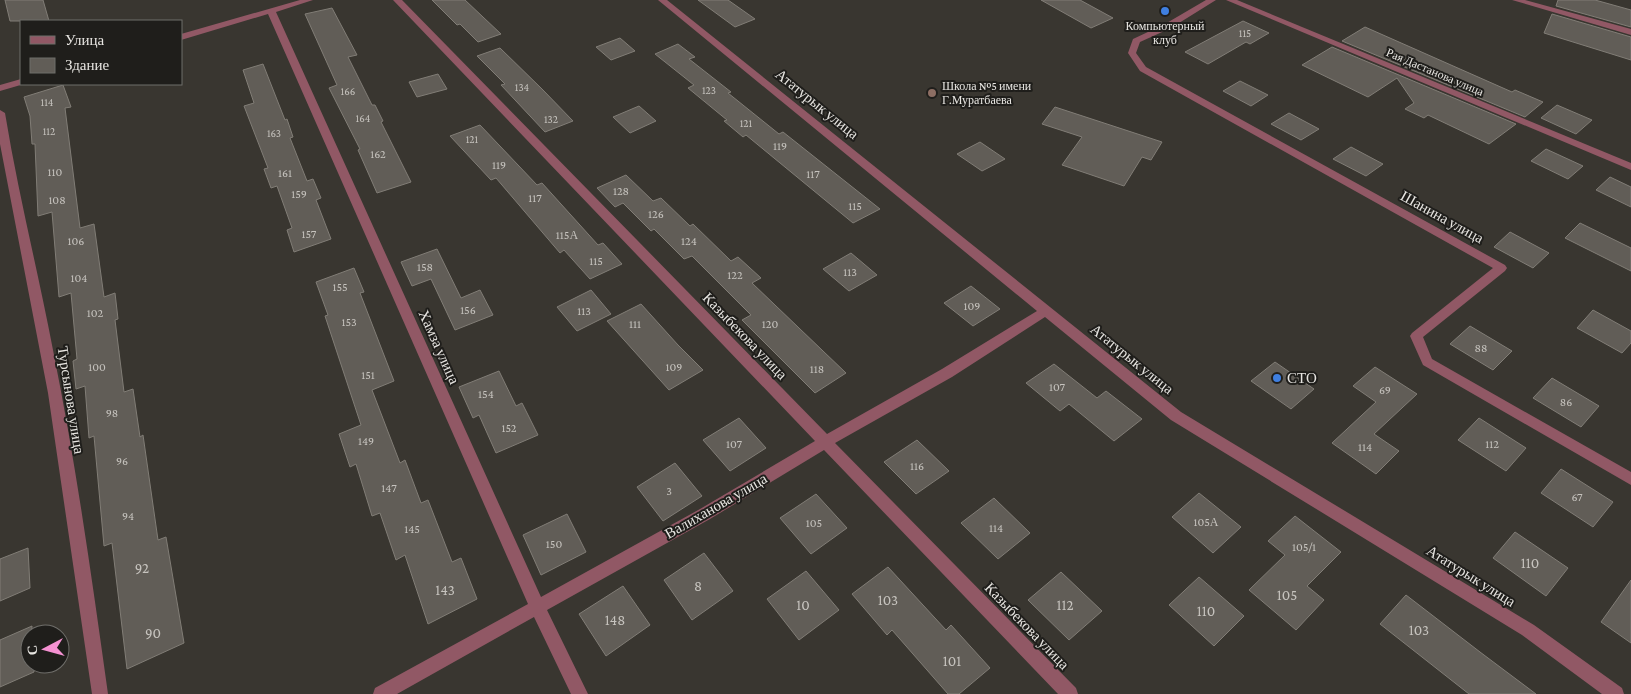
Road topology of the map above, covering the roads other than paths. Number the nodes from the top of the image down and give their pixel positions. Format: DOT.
graph roads {
  1 [pos="309,0"];
  2 [pos="397,0"];
  3 [pos="662,0"];
  4 [pos="1207,0"];
  5 [pos="1230,0"];
  6 [pos="1516,0"];
  7 [pos="271,11"];
  8 [pos="1631,32"];
  9 [pos="182,37"];
  10 [pos="20,82"];
  11 [pos="0,88"];
  12 [pos="0,113"];
  13 [pos="1631,167"];
  14 [pos="1046,310"];
  15 [pos="825,442"];
  16 [pos="1631,479"];
  17 [pos="537,606"];
  18 [pos="100,694"];
  19 [pos="381,694"];
  20 [pos="580,694"];
  21 [pos="1070,694"];
  22 [pos="1616,694"];
  1 -- 7 [label="street"];
  2 -- 15 [label="street, Казыбекова улица"];
  3 -- 14 [label="street, Ататурык улица"];
  4 -- 16 [label="street, Шанина улица"];
  5 -- 13 [label="street, Рая Дастанова улица"];
  6 -- 8 [label="street"];
  7 -- 9 [label="street"];
  7 -- 17 [label="street, Хамза улица"];
  10 -- 11 [label="street"];
  12 -- 18 [label="street, Турсынова улица"];
  14 -- 15 [label="street, Валиханова улица"];
  14 -- 22 [label="street, Ататурык улица"];
  15 -- 17 [label="street, Валиханова улица"];
  15 -- 21 [label="street, Казыбекова улица"];
  17 -- 19 [label="street, Валиханова улица"];
  17 -- 20 [label="street, Хамза улица"];
}
